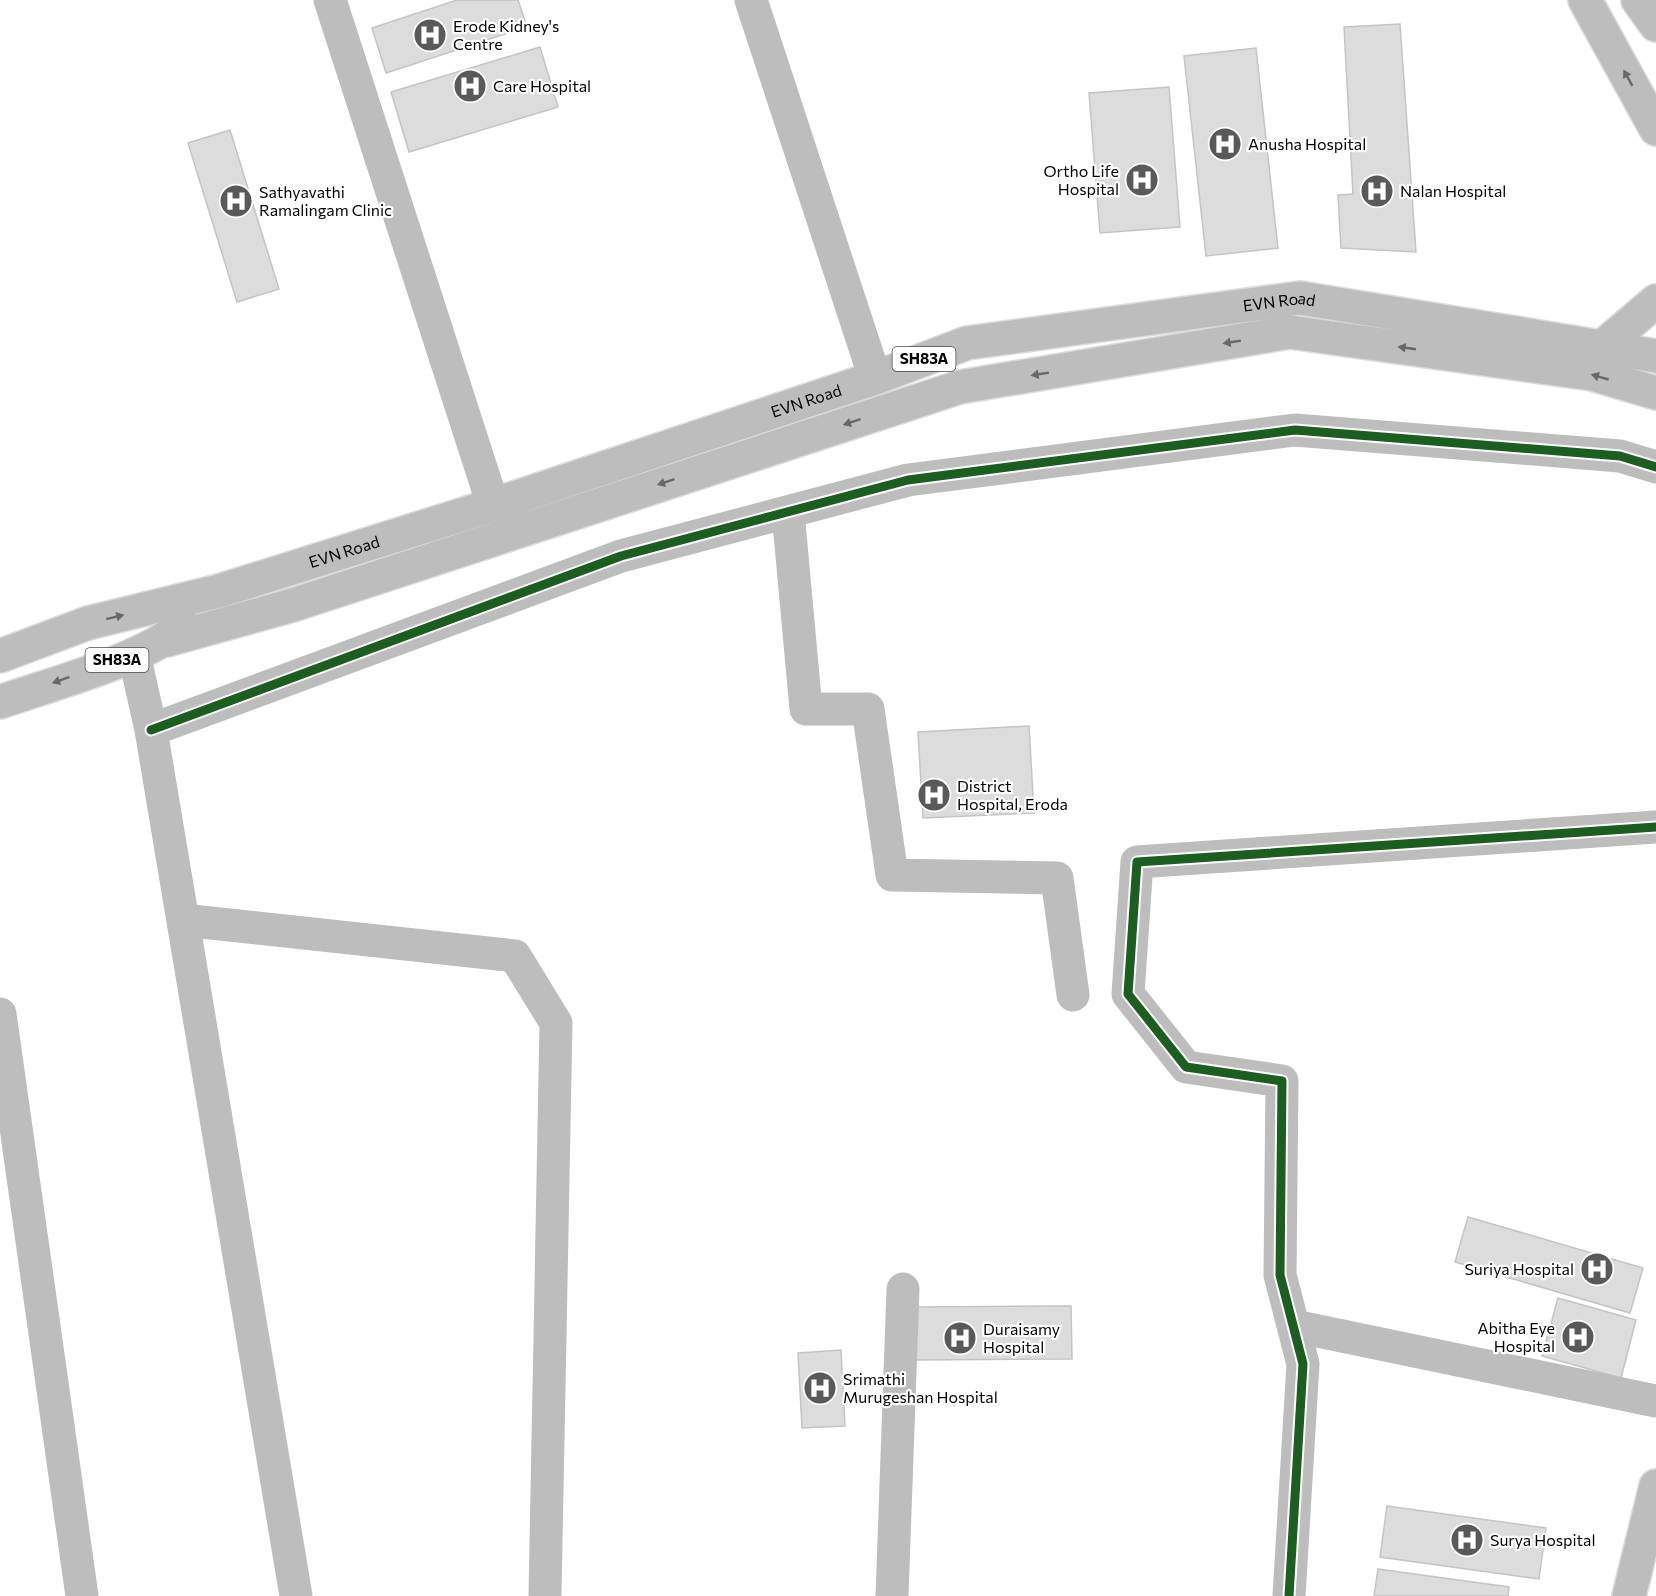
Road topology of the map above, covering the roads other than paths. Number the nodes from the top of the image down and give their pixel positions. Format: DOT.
graph roads {
  1 [pos="330,0"];
  2 [pos="751,0"];
  3 [pos="1585,0"];
  4 [pos="1638,0"];
  5 [pos="1656,25"];
  6 [pos="1656,129"];
  7 [pos="1656,301"];
  8 [pos="1602,347"];
  9 [pos="1656,356"];
  10 [pos="875,378"];
  11 [pos="1656,393"];
  12 [pos="1656,467"];
  13 [pos="493,506"];
  14 [pos="788,512"];
  15 [pos="219,591"];
  16 [pos="167,640"];
  17 [pos="134,654"];
  18 [pos="0,656"];
  19 [pos="0,702"];
  20 [pos="151,730"];
  21 [pos="1656,827"];
  22 [pos="183,920"];
  23 [pos="1074,995"];
  24 [pos="0,1014"];
  25 [pos="903,1289"];
  26 [pos="1294,1326"];
  27 [pos="1656,1401"];
  28 [pos="1656,1486"];
  29 [pos="1656,1557"];
  30 [pos="82,1596"];
  31 [pos="296,1596"];
  32 [pos="545,1596"];
  33 [pos="892,1596"];
  34 [pos="1289,1596"];
  35 [pos="1629,1596"];
  36 [pos="1647,1596"];
  1 -- 13 [label="street"];
  2 -- 10 [label="street"];
  6 -- 3 [label="street, one-way"];
  4 -- 5 [label="street"];
  7 -- 8 [label="street"];
  8 -- 9 [label="street, EVN Road / SH83A"];
  8 -- 10 [label="street, EVN Road / SH83A"];
  10 -- 13 [label="street, EVN Road / SH83A"];
  11 -- 16 [label="street, one-way"];
  12 -- 14 [label="street"];
  13 -- 15 [label="street, EVN Road / SH83A"];
  14 -- 20 [label="street"];
  14 -- 23 [label="street"];
  15 -- 16 [label="street, EVN Road / SH83A"];
  18 -- 15 [label="street, one-way"];
  16 -- 17 [label="street, EVN Road / SH83A"];
  17 -- 19 [label="street, EVN Road / SH83A, one-way"];
  17 -- 20 [label="street"];
  20 -- 22 [label="street"];
  21 -- 26 [label="street"];
  22 -- 31 [label="street"];
  22 -- 32 [label="street"];
  24 -- 30 [label="street"];
  25 -- 33 [label="street"];
  26 -- 27 [label="street"];
  26 -- 34 [label="street"];
  28 -- 35 [label="street"];
  29 -- 36 [label="street"];
}
